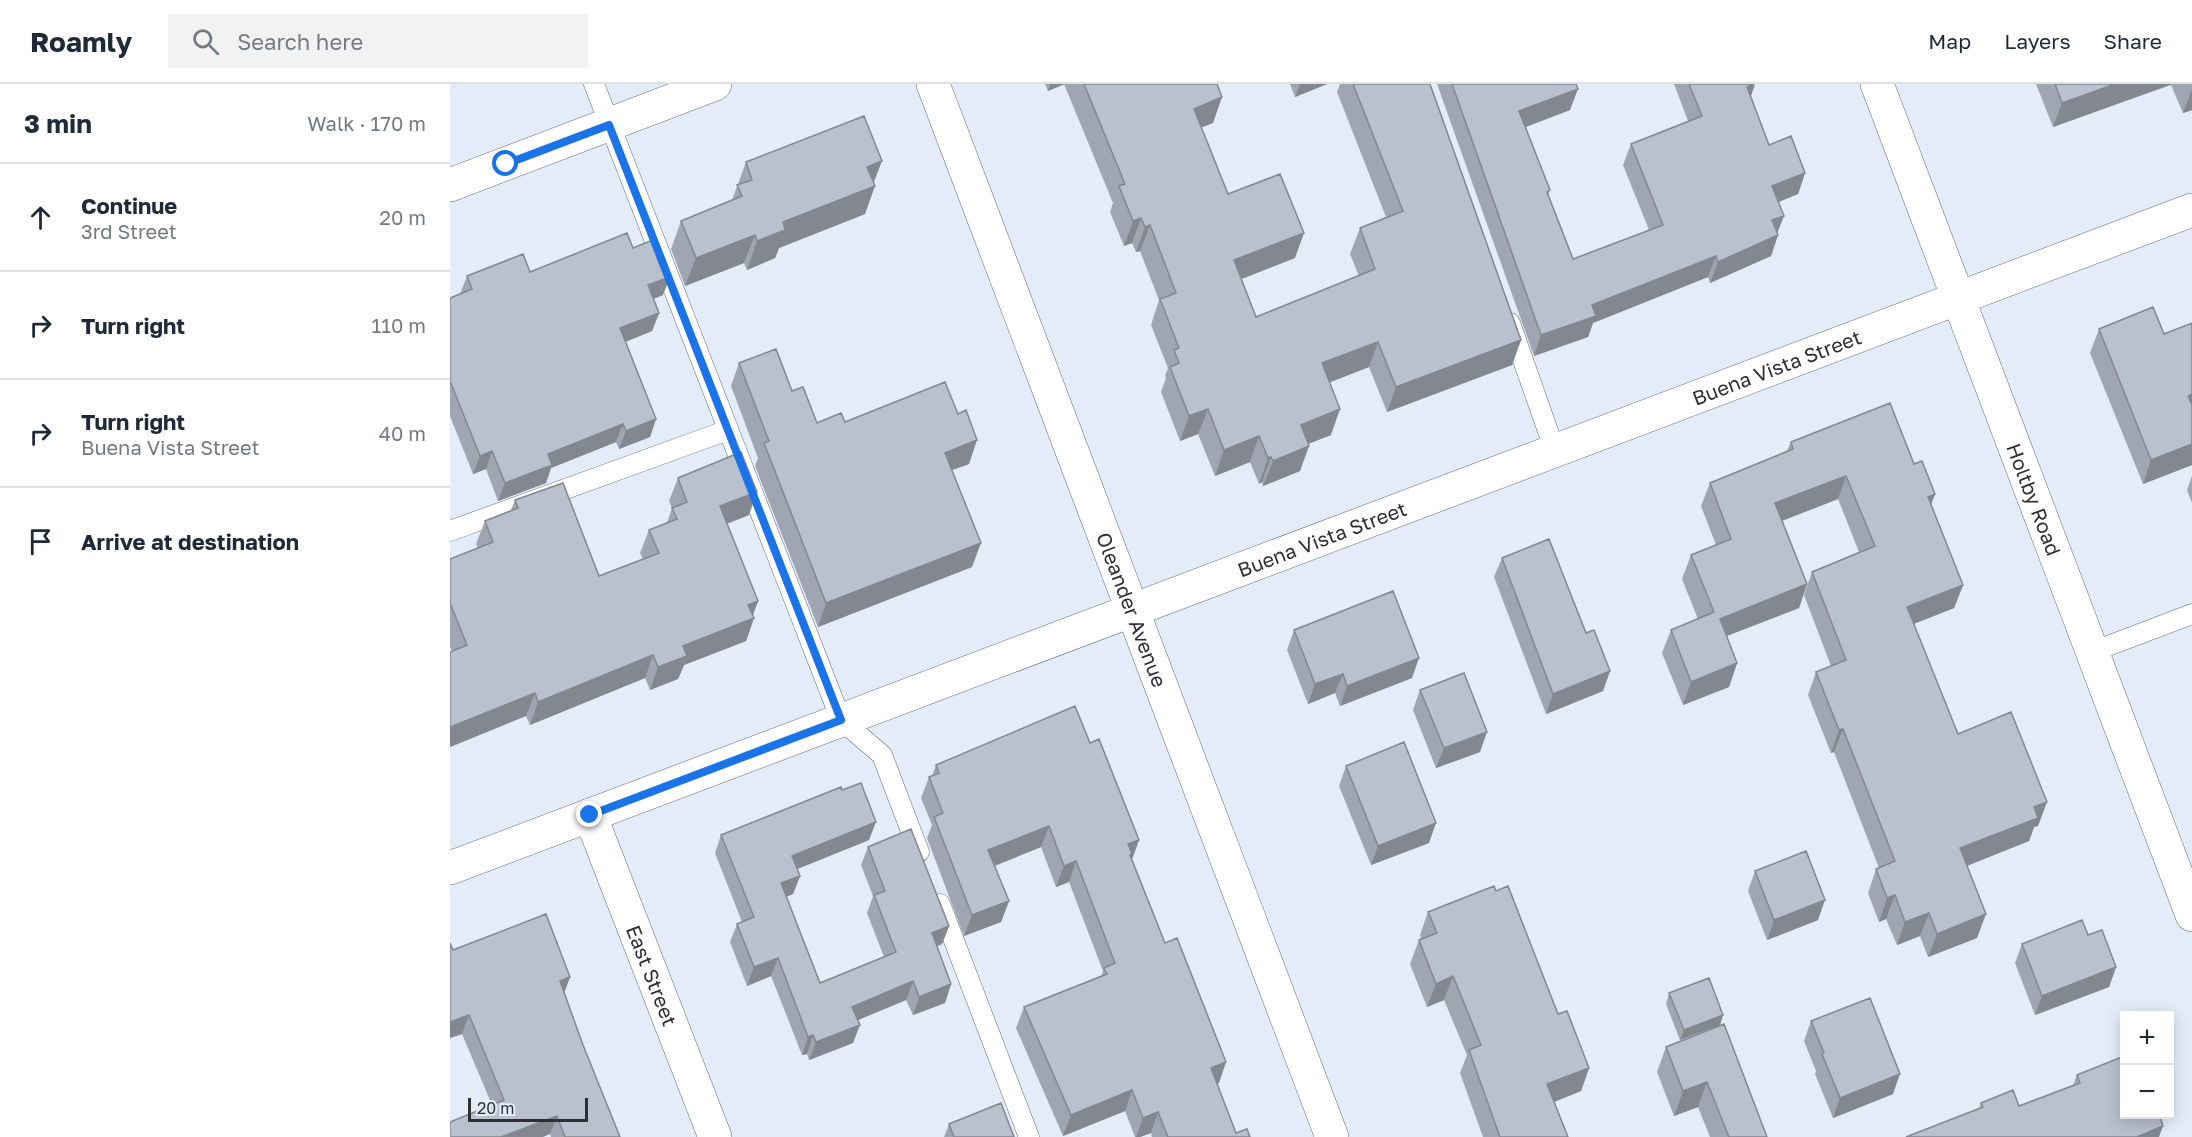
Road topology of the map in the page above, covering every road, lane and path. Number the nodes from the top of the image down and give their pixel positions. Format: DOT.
graph roads {
  1 [pos="594,84"];
  2 [pos="716,84"];
  3 [pos="933,84"];
  4 [pos="1877,84"];
  5 [pos="609,125"];
  6 [pos="450,185"];
  7 [pos="2192,210"];
  8 [pos="1958,298"];
  9 [pos="1503,306"];
  10 [pos="728,430"];
  11 [pos="1555,451"];
  12 [pos="450,531"];
  13 [pos="1133,610"];
  14 [pos="2192,614"];
  15 [pos="2092,652"];
  16 [pos="841,720"];
  17 [pos="590,815"];
  18 [pos="924,864"];
  19 [pos="450,868"];
  20 [pos="933,886"];
  21 [pos="2192,915"];
  22 [pos="714,1137"];
  23 [pos="1029,1137"];
  24 [pos="1332,1137"];
  1 -- 5 [label="lane"];
  2 -- 5 [label="street"];
  3 -- 13 [label="street, Oleander Avenue"];
  4 -- 8 [label="street, Holtby Road"];
  5 -- 6 [label="street"];
  5 -- 10 [label="lane"];
  7 -- 8 [label="street, Buena Vista Street"];
  8 -- 11 [label="street, Buena Vista Street"];
  8 -- 15 [label="street, Holtby Road"];
  9 -- 11 [label="lane"];
  10 -- 12 [label="lane"];
  10 -- 16 [label="lane"];
  11 -- 13 [label="street, Buena Vista Street"];
  13 -- 16 [label="street, Buena Vista Street"];
  13 -- 24 [label="street, Oleander Avenue"];
  14 -- 15 [label="lane"];
  15 -- 21 [label="street, Holtby Road"];
  16 -- 17 [label="street, Buena Vista Street"];
  16 -- 18 [label="lane"];
  17 -- 19 [label="street, Buena Vista Street"];
  17 -- 22 [label="street, East Street"];
  20 -- 23 [label="lane"];
}
